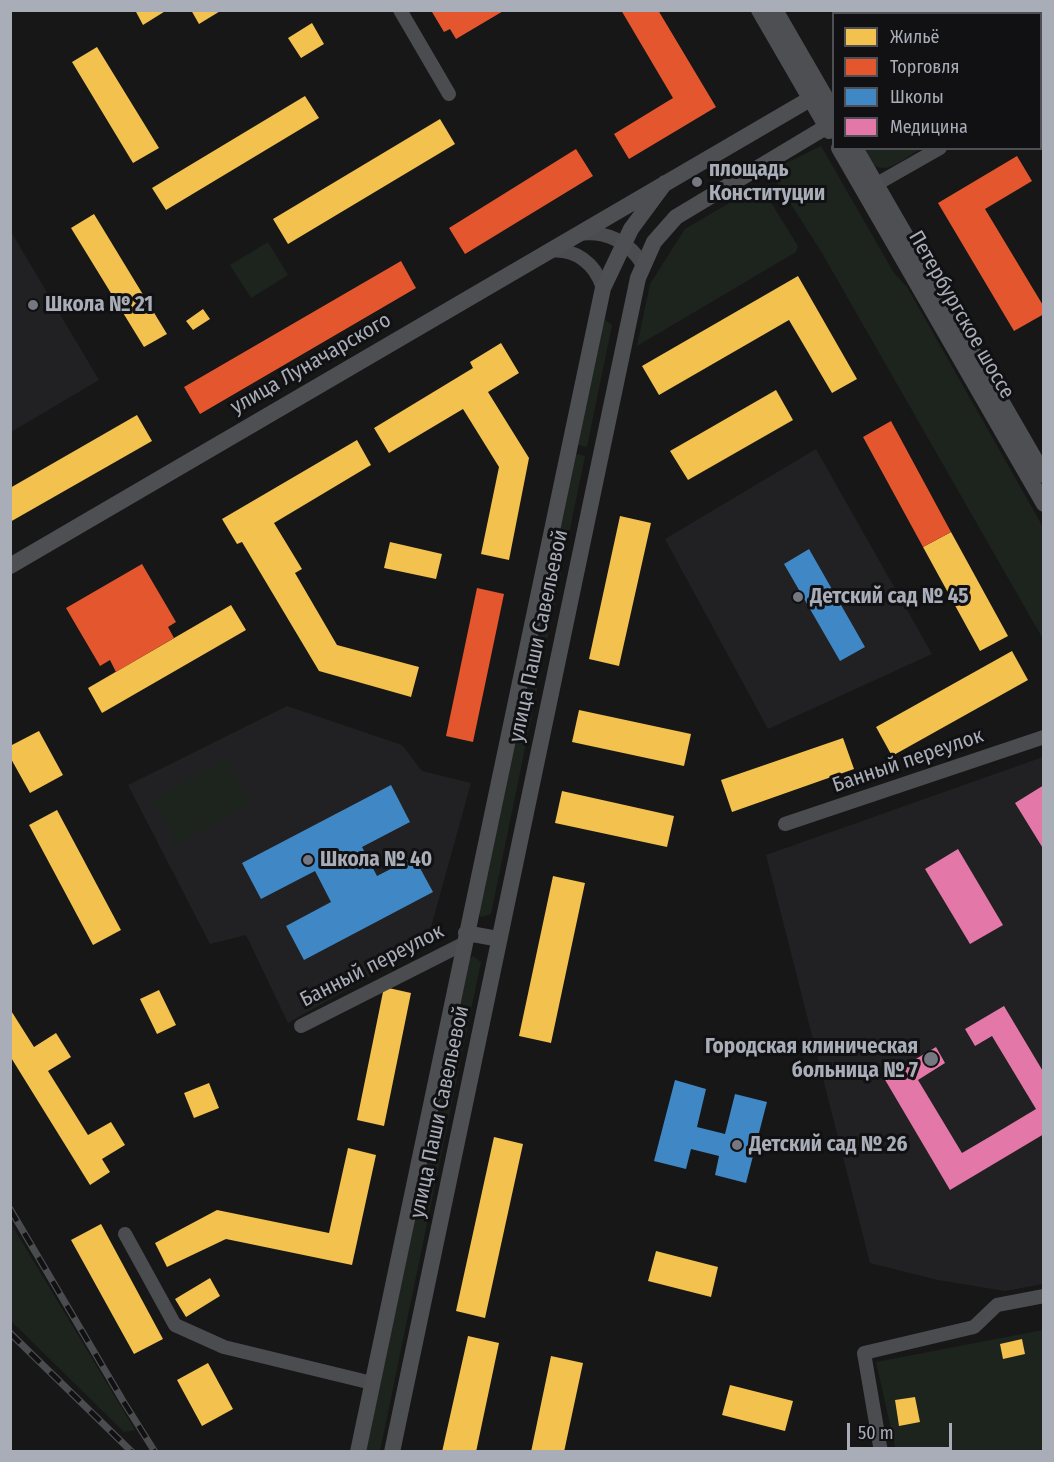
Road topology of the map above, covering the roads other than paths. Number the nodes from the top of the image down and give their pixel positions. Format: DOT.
graph roads {
  1 [pos="400,10"];
  2 [pos="759,10"];
  3 [pos="775,10"];
  4 [pos="449,94"];
  5 [pos="827,109"];
  6 [pos="841,150"];
  7 [pos="856,150"];
  8 [pos="936,150"];
  9 [pos="665,183"];
  10 [pos="870,188"];
  11 [pos="634,201"];
  12 [pos="573,236"];
  13 [pos="623,243"];
  14 [pos="547,251"];
  15 [pos="643,265"];
  16 [pos="603,288"];
  17 [pos="1044,475"];
  18 [pos="1044,504"];
  19 [pos="10,566"];
  20 [pos="1044,737"];
  21 [pos="785,824"];
  22 [pos="464,939"];
  23 [pos="499,939"];
  24 [pos="301,1026"];
  25 [pos="125,1234"];
  26 [pos="1044,1296"];
  27 [pos="372,1383"];
  28 [pos="358,1452"];
  29 [pos="392,1452"];
  30 [pos="881,1452"];
  1 -- 4 [label="street"];
  2 -- 5 [label="main road"];
  3 -- 5 [label="main road"];
  5 -- 9 [label="main road, улица Паши Савельевой"];
  5 -- 15 [label="main road, улица Паши Савельевой"];
  6 -- 10 [label="main road, Петербургское шоссе"];
  7 -- 10 [label="main road, Петербургское шоссе"];
  8 -- 10 [label="street"];
  9 -- 11 [label="main road, улица Паши Савельевой"];
  9 -- 13 [label="main road, улица Паши Савельевой"];
  10 -- 17 [label="main road, Петербургское шоссе"];
  10 -- 18 [label="main road, Петербургское шоссе"];
  11 -- 12 [label="main road, улица Луначарского"];
  12 -- 13 [label="street"];
  12 -- 14 [label="main road, улица Луначарского"];
  13 -- 15 [label="street"];
  13 -- 16 [label="main road, улица Паши Савельевой"];
  14 -- 16 [label="street"];
  14 -- 19 [label="main road, улица Луначарского"];
  15 -- 23 [label="main road, улица Паши Савельевой"];
  16 -- 22 [label="main road, улица Паши Савельевой"];
  20 -- 21 [label="street, Банный переулок"];
  22 -- 23 [label="main road"];
  22 -- 24 [label="street, Банный переулок"];
  22 -- 27 [label="main road, улица Паши Савельевой"];
  23 -- 29 [label="main road, улица Паши Савельевой"];
  25 -- 27 [label="street"];
  26 -- 30 [label="street"];
  27 -- 28 [label="main road, улица Паши Савельевой"];
}
